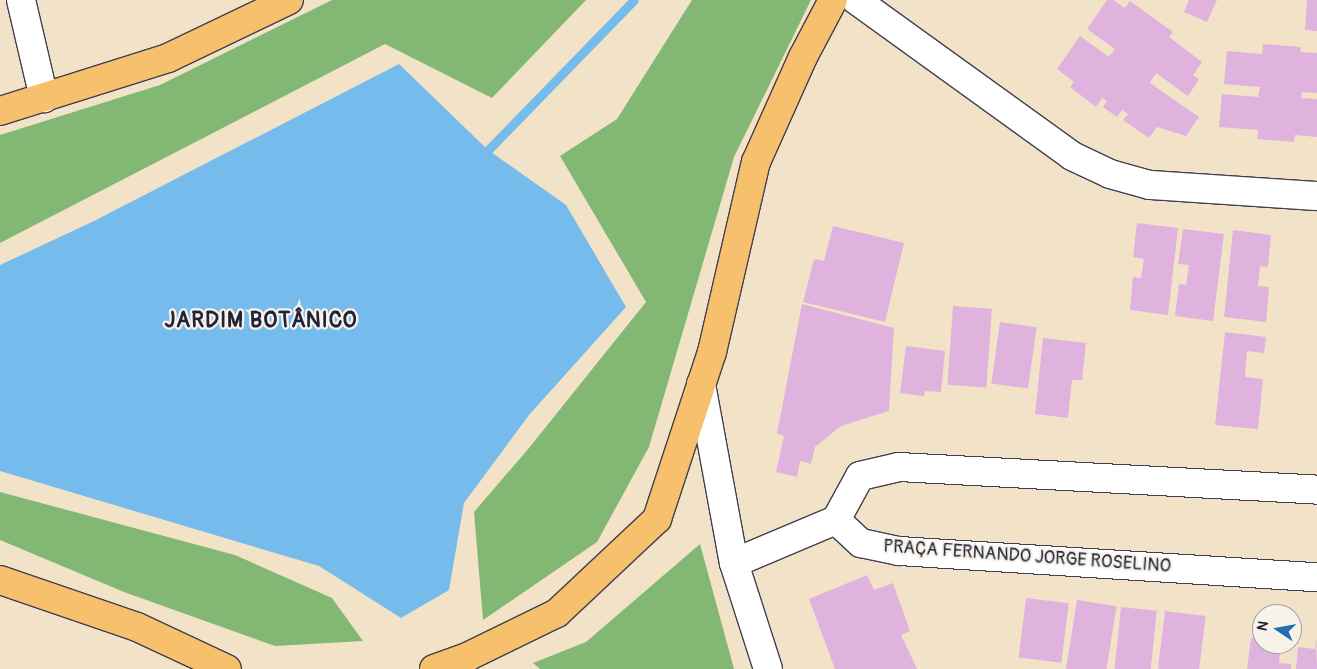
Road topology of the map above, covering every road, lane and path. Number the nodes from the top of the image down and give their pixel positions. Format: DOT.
graph roads {
  1 [pos="21,0"];
  2 [pos="289,0"];
  3 [pos="833,0"];
  4 [pos="856,0"];
  5 [pos="44,98"];
  6 [pos="0,111"];
  7 [pos="1317,196"];
  8 [pos="701,384"];
  9 [pos="1317,490"];
  10 [pos="836,520"];
  11 [pos="734,562"];
  12 [pos="1317,577"];
  13 [pos="0,580"];
  14 [pos="227,669"];
  15 [pos="434,669"];
  16 [pos="768,669"];
  1 -- 5 [label="street"];
  2 -- 5 [label="main road"];
  3 -- 8 [label="main road"];
  4 -- 7 [label="street"];
  5 -- 6 [label="main road"];
  8 -- 11 [label="street"];
  8 -- 15 [label="main road"];
  9 -- 10 [label="street"];
  10 -- 11 [label="street"];
  10 -- 12 [label="street, PRAÇA FERNANDO JORGE ROSELINO"];
  11 -- 16 [label="street"];
  13 -- 14 [label="main road"];
}
